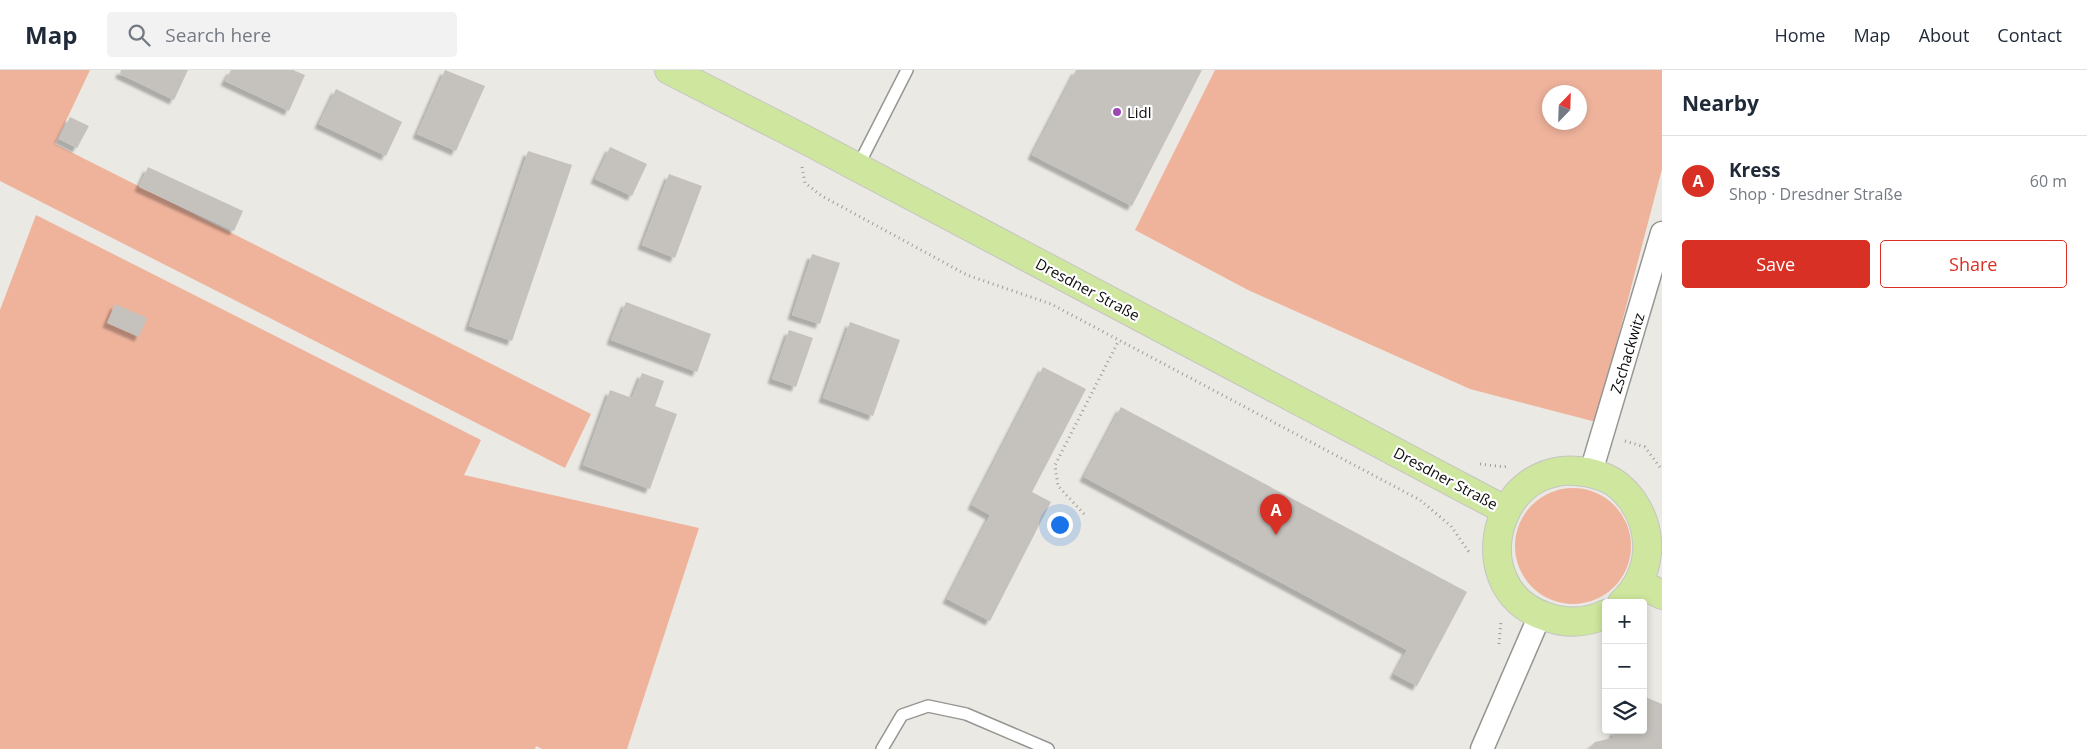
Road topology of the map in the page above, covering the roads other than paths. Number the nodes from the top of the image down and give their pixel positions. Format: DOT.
graph roads {
  1 [pos="670,70"];
  2 [pos="907,70"];
  3 [pos="857,168"];
  4 [pos="1662,233"];
  5 [pos="1591,472"];
  6 [pos="1505,510"];
  7 [pos="1641,594"];
  8 [pos="1540,615"];
  9 [pos="1602,615"];
  10 [pos="882,749"];
  11 [pos="1048,749"];
  12 [pos="1482,749"];
  1 -- 3 [label="main road, Dresdner Straße"];
  2 -- 3 [label="lane"];
  3 -- 6 [label="main road, Dresdner Straße"];
  4 -- 5 [label="street, Zschackwitz"];
  5 -- 6 [label="main road, Dresdner Straße"];
  5 -- 7 [label="main road, Dresdner Straße"];
  6 -- 8 [label="main road, Dresdner Straße"];
  8 -- 9 [label="main road, Dresdner Straße"];
  8 -- 12 [label="street"];
  10 -- 11 [label="lane"];
}
